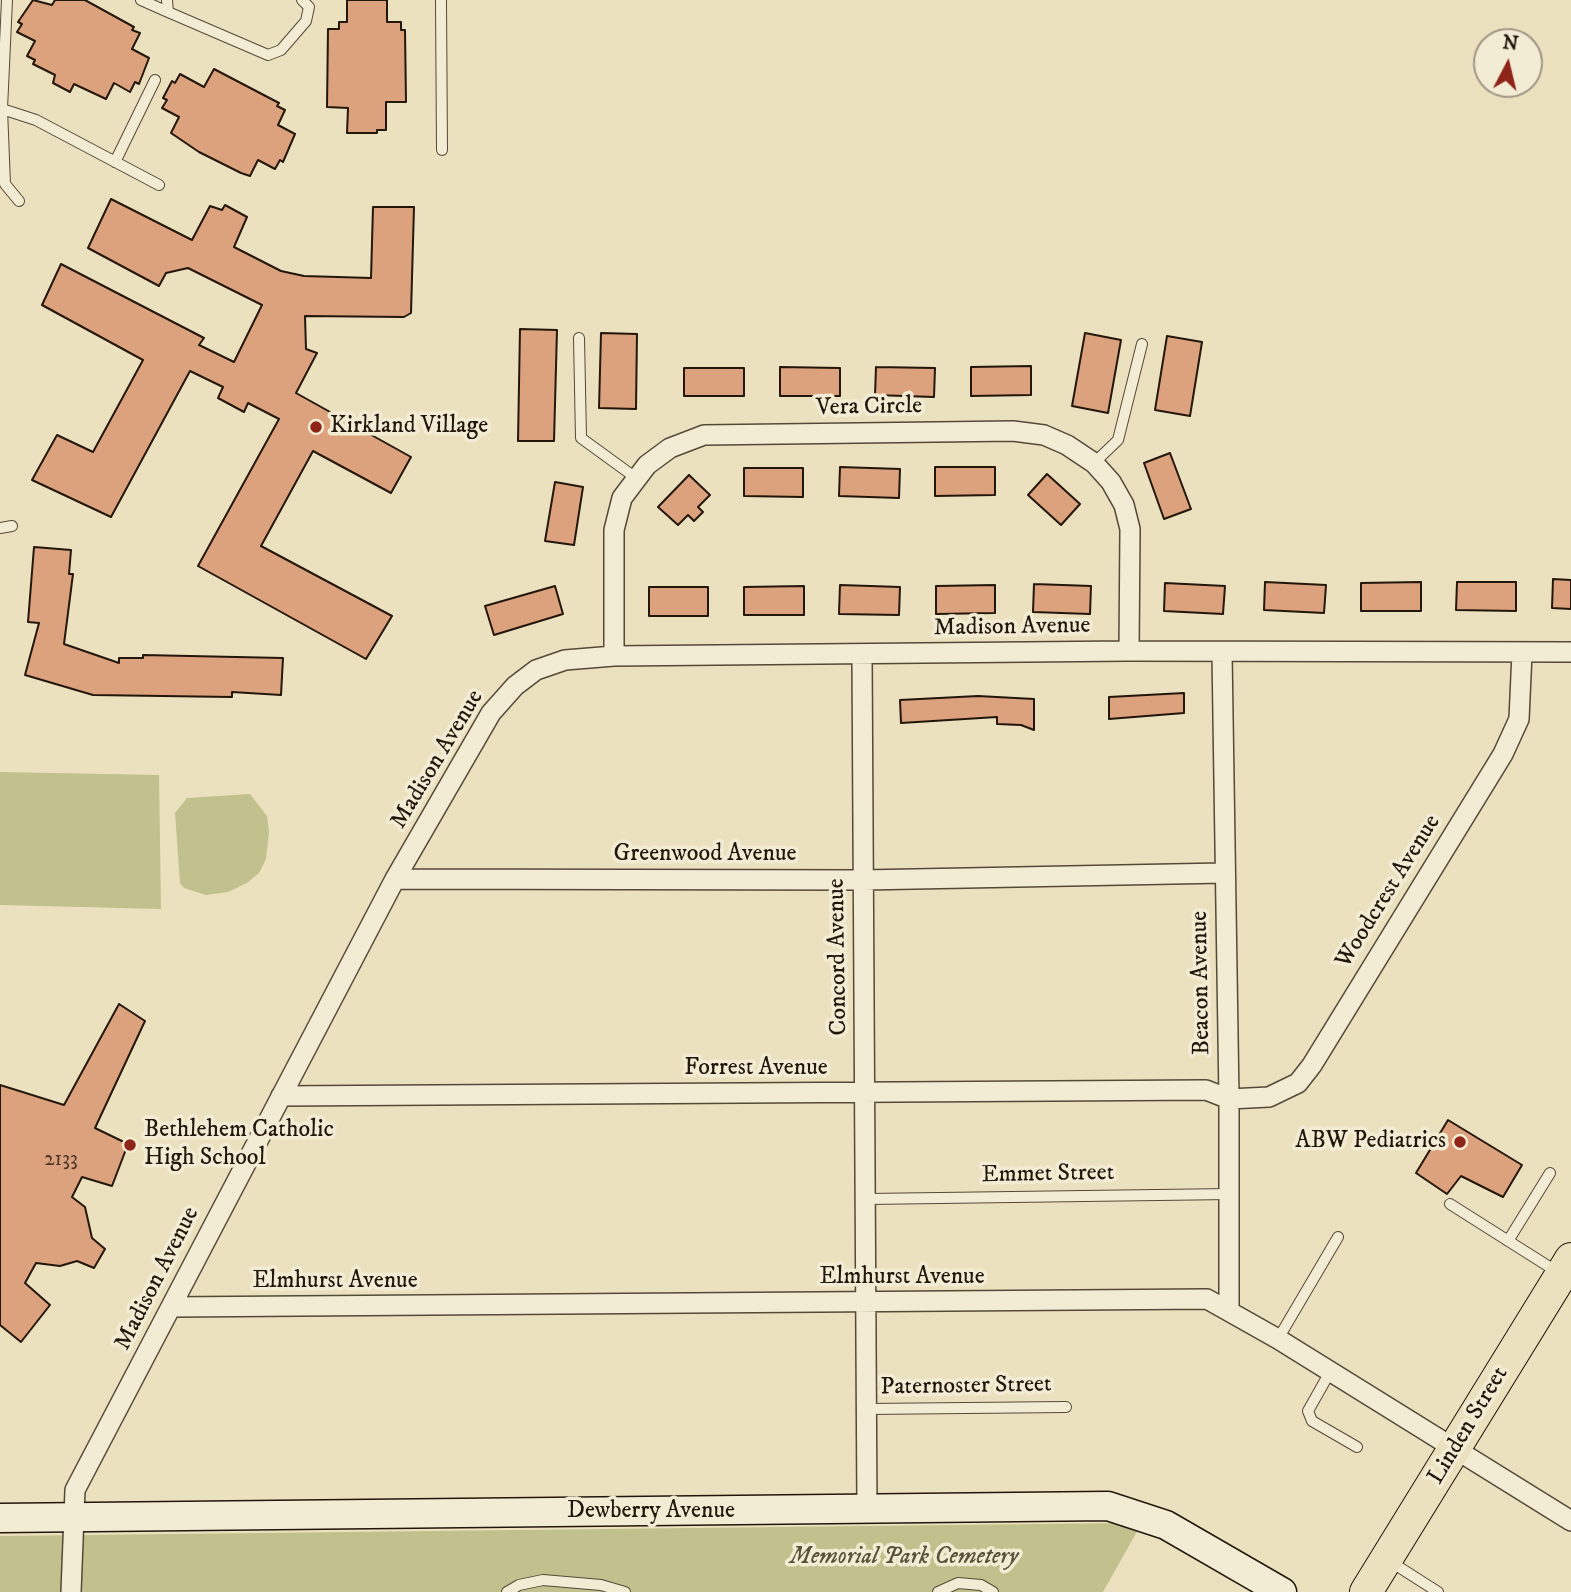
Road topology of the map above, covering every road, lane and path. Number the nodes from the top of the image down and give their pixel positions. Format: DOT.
graph roads {
  1 [pos="7,0"];
  2 [pos="141,0"];
  3 [pos="167,0"];
  4 [pos="302,0"];
  5 [pos="441,0"];
  6 [pos="167,12"];
  7 [pos="2,57"];
  8 [pos="155,80"];
  9 [pos="2,109"];
  10 [pos="442,150"];
  11 [pos="115,162"];
  12 [pos="159,185"];
  13 [pos="19,201"];
  14 [pos="579,338"];
  15 [pos="1142,344"];
  16 [pos="1094,463"];
  17 [pos="636,478"];
  18 [pos="12,526"];
  19 [pos="0,527"];
  20 [pos="1129,651"];
  21 [pos="1571,652"];
  22 [pos="1222,653"];
  23 [pos="1522,653"];
  24 [pos="862,655"];
  25 [pos="614,656"];
  26 [pos="1224,873"];
  27 [pos="395,880"];
  28 [pos="863,880"];
  29 [pos="866,1093"];
  30 [pos="281,1096"];
  31 [pos="1229,1099"];
  32 [pos="1550,1173"];
  33 [pos="1230,1194"];
  34 [pos="867,1199"];
  35 [pos="1450,1204"];
  36 [pos="1338,1237"];
  37 [pos="1508,1241"];
  38 [pos="1566,1267"];
  39 [pos="866,1302"];
  40 [pos="171,1307"];
  41 [pos="1229,1311"];
  42 [pos="1278,1339"];
  43 [pos="1330,1372"];
  44 [pos="1066,1407"];
  45 [pos="867,1409"];
  46 [pos="1357,1447"];
  47 [pos="1455,1449"];
  48 [pos="867,1511"];
  49 [pos="73,1517"];
  50 [pos="0,1518"];
  51 [pos="1571,1521"];
  52 [pos="1388,1560"];
  53 [pos="71,1592"];
  54 [pos="507,1592"];
  55 [pos="625,1592"];
  56 [pos="938,1592"];
  57 [pos="993,1592"];
  58 [pos="1282,1592"];
  59 [pos="1366,1592"];
  60 [pos="1438,1592"];
  1 -- 7 [label="lane"];
  2 -- 6 [label="lane"];
  3 -- 6 [label="lane"];
  4 -- 6 [label="lane"];
  5 -- 10 [label="lane"];
  7 -- 9 [label="lane"];
  8 -- 11 [label="lane"];
  9 -- 11 [label="lane"];
  9 -- 13 [label="lane"];
  11 -- 12 [label="lane"];
  14 -- 17 [label="lane"];
  15 -- 16 [label="lane"];
  16 -- 17 [label="street, Vera Circle"];
  16 -- 20 [label="street, Vera Circle"];
  17 -- 25 [label="street, Vera Circle"];
  18 -- 19 [label="lane"];
  20 -- 22 [label="street, Madison Avenue"];
  20 -- 24 [label="street, Madison Avenue"];
  21 -- 23 [label="street, Madison Avenue"];
  22 -- 23 [label="street, Madison Avenue"];
  22 -- 26 [label="street, Beacon Avenue"];
  23 -- 31 [label="street, Woodcrest Avenue"];
  24 -- 25 [label="street, Madison Avenue"];
  24 -- 28 [label="street, Concord Avenue"];
  25 -- 27 [label="street, Madison Avenue"];
  26 -- 28 [label="street, Greenwood Avenue"];
  26 -- 31 [label="street, Beacon Avenue"];
  27 -- 28 [label="street, Greenwood Avenue"];
  27 -- 30 [label="street, Madison Avenue"];
  28 -- 29 [label="street, Concord Avenue"];
  29 -- 30 [label="street, Forrest Avenue"];
  29 -- 31 [label="street, Forrest Avenue"];
  29 -- 34 [label="street, Concord Avenue"];
  30 -- 40 [label="street, Madison Avenue"];
  31 -- 33 [label="street, Beacon Avenue"];
  32 -- 37 [label="lane"];
  33 -- 34 [label="lane, Emmet Street"];
  33 -- 41 [label="street, Beacon Avenue"];
  34 -- 39 [label="street, Concord Avenue"];
  35 -- 37 [label="lane"];
  36 -- 42 [label="lane"];
  37 -- 38 [label="lane"];
  38 -- 47 [label="main road, Linden Street"];
  39 -- 40 [label="street, Elmhurst Avenue"];
  39 -- 41 [label="street, Elmhurst Avenue"];
  39 -- 45 [label="street, Concord Avenue"];
  40 -- 49 [label="street, Madison Avenue"];
  41 -- 42 [label="street, Elmhurst Avenue"];
  42 -- 43 [label="street, Elmhurst Avenue"];
  43 -- 46 [label="lane"];
  43 -- 47 [label="street, Elmhurst Avenue"];
  44 -- 45 [label="lane, Paternoster Street"];
  45 -- 48 [label="street, Concord Avenue"];
  47 -- 51 [label="street, Elmhurst Avenue"];
  47 -- 52 [label="main road, Linden Street"];
  48 -- 49 [label="street, Dewberry Avenue"];
  48 -- 58 [label="street, Dewberry Avenue"];
  49 -- 50 [label="street, Dewberry Avenue"];
  49 -- 53 [label="street, Madison Avenue"];
  52 -- 59 [label="main road, Linden Street"];
  52 -- 60 [label="lane"];
  54 -- 55 [label="lane"];
  56 -- 57 [label="lane"];
}
